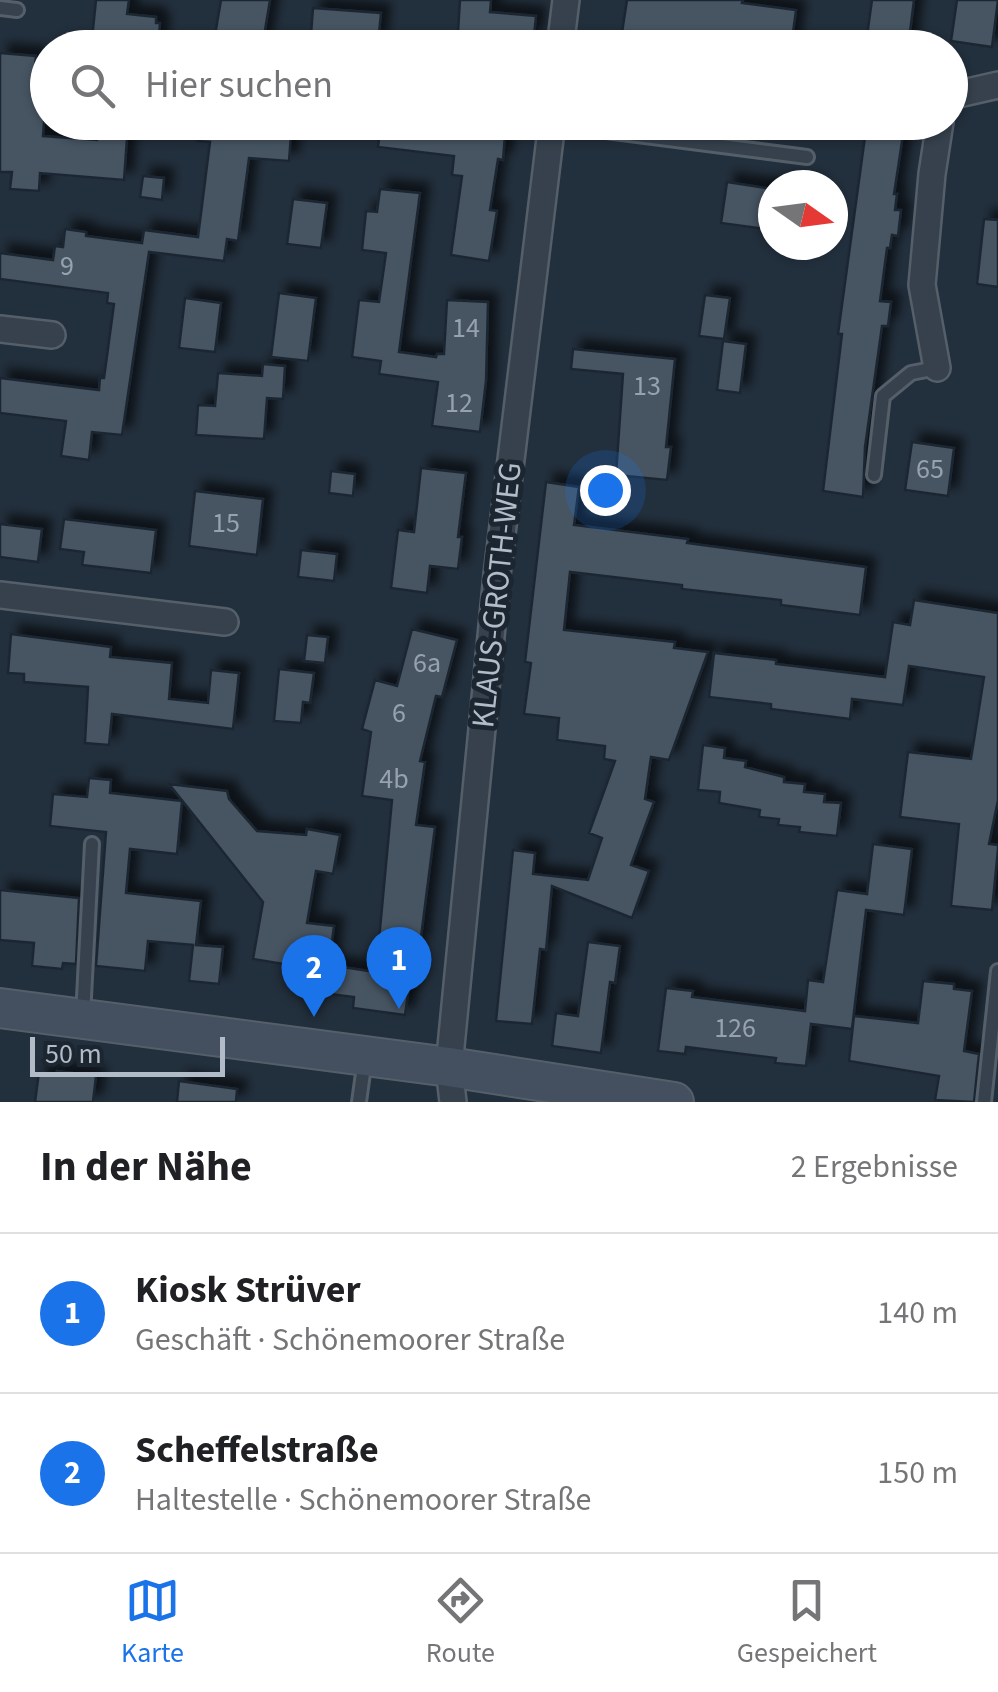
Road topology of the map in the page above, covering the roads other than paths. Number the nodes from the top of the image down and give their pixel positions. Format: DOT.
graph roads {
  1 [pos="566,0"];
  2 [pos="0,8"];
  3 [pos="17,10"];
  4 [pos="562,30"];
  5 [pos="998,85"];
  6 [pos="968,92"];
  7 [pos="550,140"];
  8 [pos="675,140"];
  9 [pos="937,140"];
  10 [pos="806,158"];
  11 [pos="0,329"];
  12 [pos="52,335"];
  13 [pos="937,368"];
  14 [pos="874,475"];
  15 [pos="0,595"];
  16 [pos="225,622"];
  17 [pos="92,844"];
  18 [pos="998,971"];
  19 [pos="0,1008"];
  20 [pos="82,1018"];
  21 [pos="366,1056"];
  22 [pos="451,1085"];
  23 [pos="652,1101"];
  24 [pos="359,1102"];
  25 [pos="984,1102"];
  1 -- 4 [label="street"];
  2 -- 3 [label="lane"];
  5 -- 6 [label="street"];
  7 -- 22 [label="street, KLAUS-GROTH-WEG"];
  8 -- 10 [label="lane"];
  9 -- 13 [label="street"];
  11 -- 12 [label="street"];
  13 -- 14 [label="lane"];
  15 -- 16 [label="street"];
  17 -- 20 [label="lane"];
  18 -- 25 [label="lane"];
  19 -- 20 [label="street"];
  20 -- 21 [label="street"];
  21 -- 22 [label="street"];
  21 -- 24 [label="lane"];
  22 -- 23 [label="street"];
}
